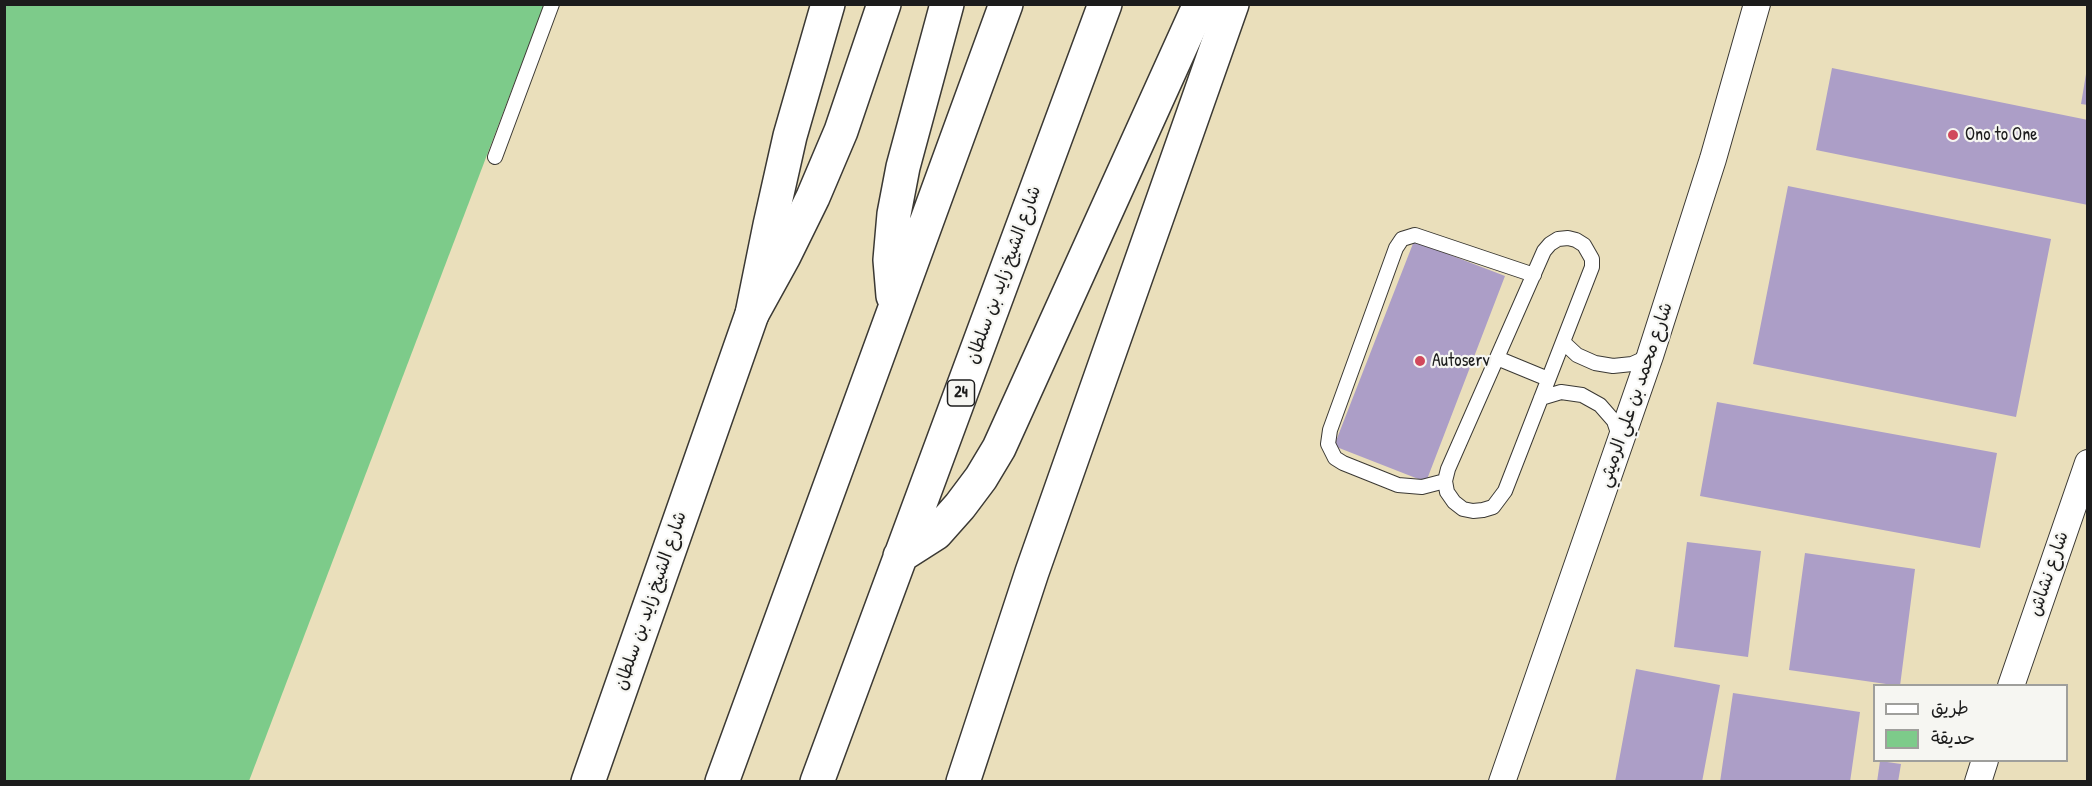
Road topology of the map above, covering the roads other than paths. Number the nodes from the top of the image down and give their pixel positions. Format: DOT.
graph roads {
  1 [pos="552,4"];
  2 [pos="828,4"];
  3 [pos="884,4"];
  4 [pos="947,4"];
  5 [pos="1006,4"];
  6 [pos="1105,4"];
  7 [pos="1200,4"];
  8 [pos="1233,4"];
  9 [pos="1757,4"];
  10 [pos="495,157"];
  11 [pos="1534,275"];
  12 [pos="895,309"];
  13 [pos="752,314"];
  14 [pos="1563,342"];
  15 [pos="1650,356"];
  16 [pos="1497,358"];
  17 [pos="1548,379"];
  18 [pos="1541,398"];
  19 [pos="1621,440"];
  20 [pos="2088,463"];
  21 [pos="1445,481"];
  22 [pos="900,556"];
  23 [pos="2011,684"];
  24 [pos="1984,762"];
  25 [pos="588,782"];
  26 [pos="722,782"];
  27 [pos="817,782"];
  28 [pos="963,782"];
  29 [pos="1502,782"];
  30 [pos="1978,782"];
  1 -- 10 [label="lane"];
  2 -- 13 [label="main road, شارع الشيخ زايد بن سلطان"];
  3 -- 13 [label="main road"];
  4 -- 12 [label="main road"];
  5 -- 12 [label="main road"];
  6 -- 22 [label="main road, شارع الشيخ زايد بن سلطان / 24"];
  7 -- 22 [label="main road"];
  8 -- 28 [label="main road"];
  9 -- 15 [label="street, شارع محمد بن علي الرميثي"];
  11 -- 14 [label="lane"];
  11 -- 16 [label="lane"];
  11 -- 21 [label="lane"];
  12 -- 26 [label="main road"];
  13 -- 25 [label="main road, شارع الشيخ زايد بن سلطان"];
  14 -- 15 [label="lane"];
  14 -- 17 [label="lane"];
  15 -- 19 [label="street, شارع محمد بن علي الرميثي"];
  16 -- 17 [label="lane"];
  16 -- 21 [label="lane"];
  17 -- 18 [label="lane"];
  18 -- 19 [label="lane"];
  18 -- 21 [label="lane"];
  19 -- 29 [label="street, شارع محمد بن علي الرميثي"];
  20 -- 23 [label="street, شارع نشاش"];
  22 -- 27 [label="main road, شارع الشيخ زايد بن سلطان / 24"];
  24 -- 30 [label="street"];
}
